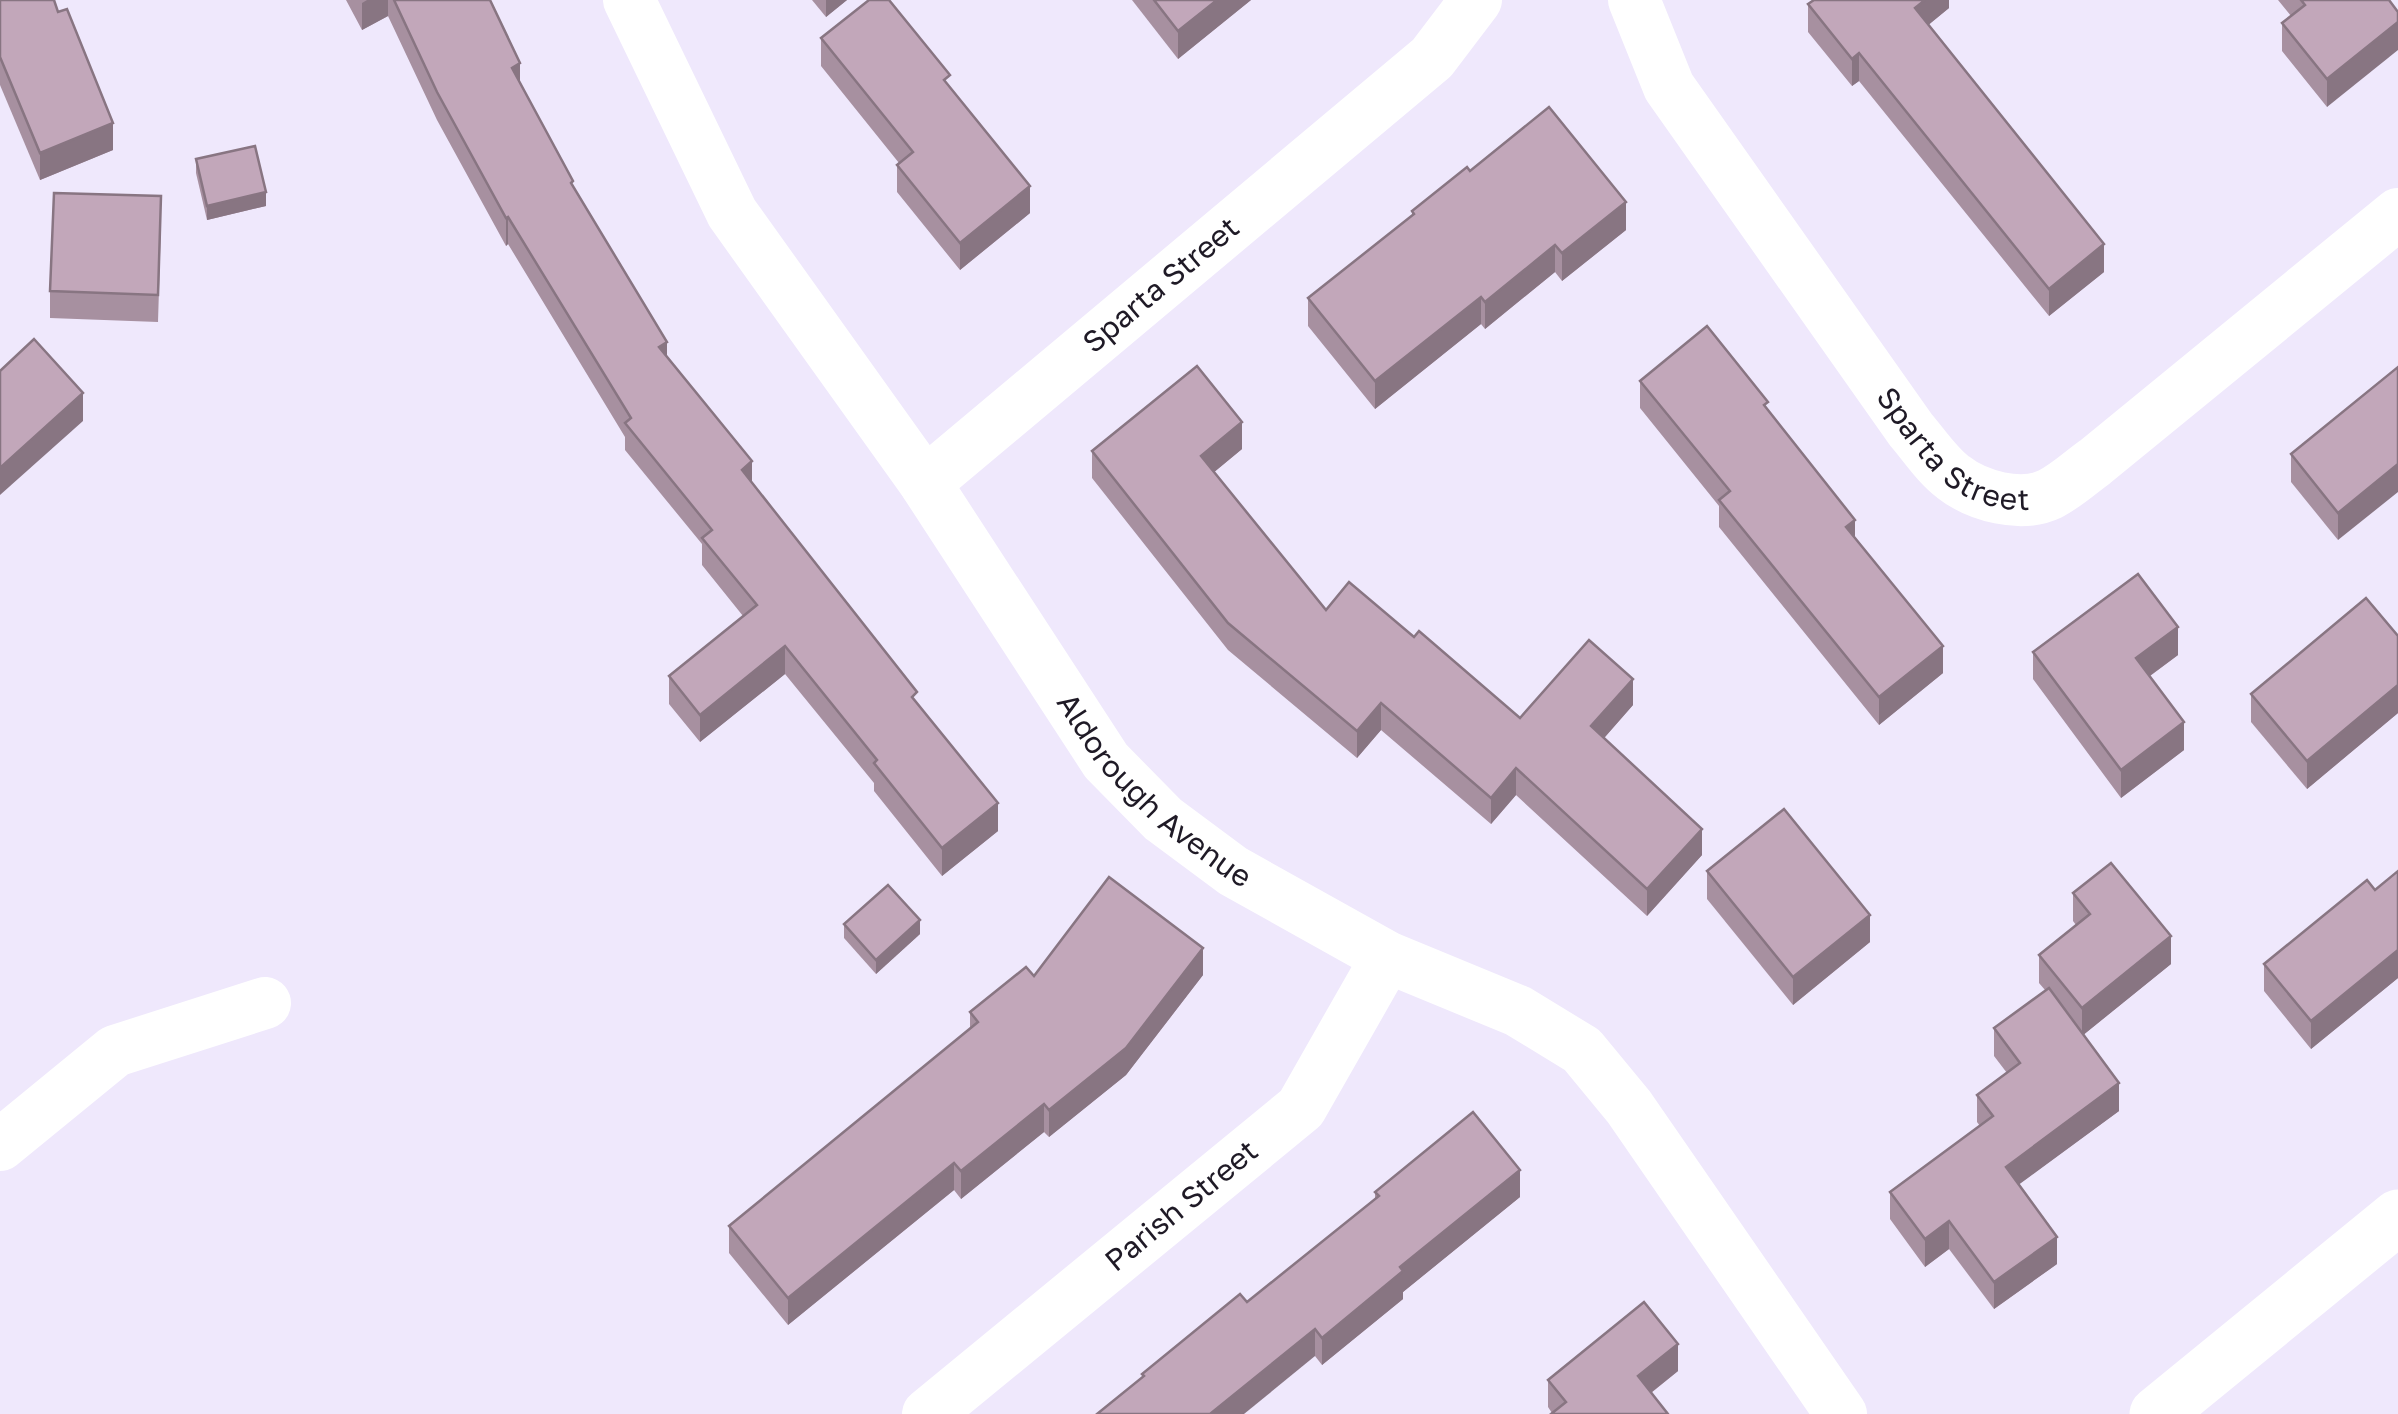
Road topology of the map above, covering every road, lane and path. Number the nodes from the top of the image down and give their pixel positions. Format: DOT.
graph roads {
  1 [pos="629,0"];
  2 [pos="1476,0"];
  3 [pos="1634,0"];
  4 [pos="2398,214"];
  5 [pos="924,483"];
  6 [pos="1387,957"];
  7 [pos="265,1004"];
  8 [pos="0,1145"];
  9 [pos="2398,1217"];
  10 [pos="928,1414"];
  11 [pos="1841,1414"];
  12 [pos="2157,1414"];
  1 -- 5 [label="street, Aldorough Avenue"];
  2 -- 5 [label="street, Sparta Street"];
  3 -- 4 [label="street, Sparta Street"];
  5 -- 6 [label="street, Aldorough Avenue"];
  6 -- 10 [label="street, Parish Street"];
  6 -- 11 [label="street, Aldorough Avenue"];
  7 -- 8 [label="street"];
  9 -- 12 [label="main road"];
}
